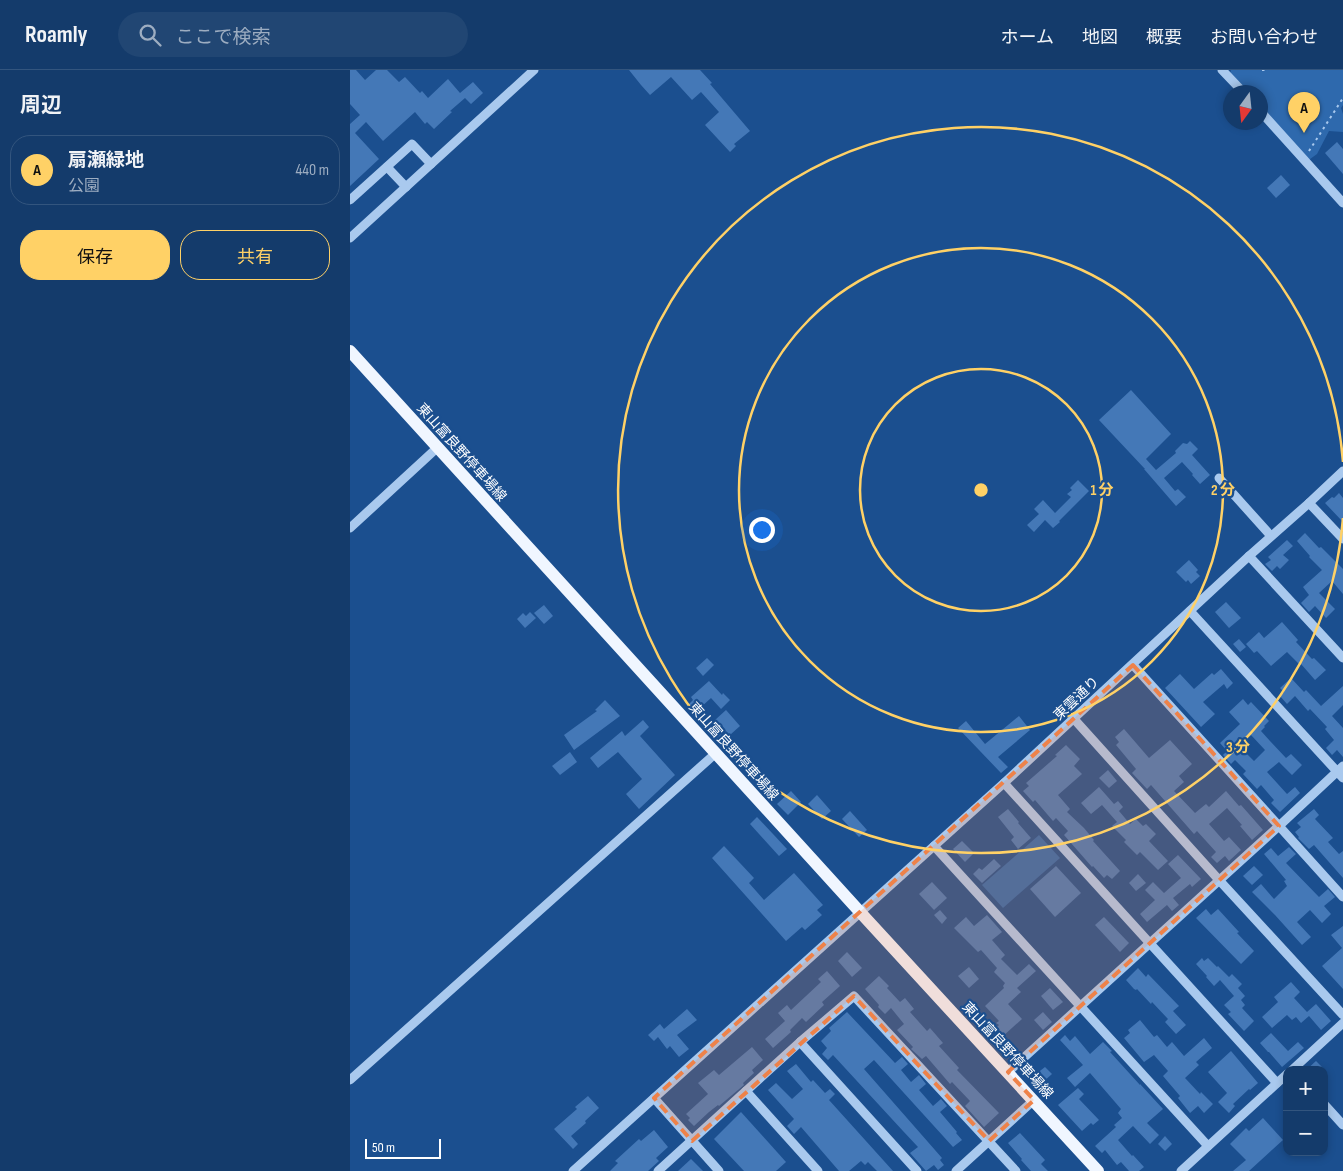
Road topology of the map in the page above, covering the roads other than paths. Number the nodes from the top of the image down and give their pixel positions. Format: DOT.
graph roads {
  1 [pos="534,70"];
  2 [pos="1222,70"];
  3 [pos="1236,85"];
  4 [pos="1268,121"];
  5 [pos="430,164"];
  6 [pos="387,167"];
  7 [pos="406,187"];
  8 [pos="350,200"];
  9 [pos="1343,203"];
  10 [pos="350,238"];
  11 [pos="350,351"];
  12 [pos="438,447"];
  13 [pos="1343,471"];
  14 [pos="1219,478"];
  15 [pos="1310,503"];
  16 [pos="350,528"];
  17 [pos="1271,536"];
  18 [pos="1343,539"];
  19 [pos="1249,556"];
  20 [pos="1190,611"];
  21 [pos="1343,658"];
  22 [pos="1133,665"];
  23 [pos="1074,719"];
  24 [pos="716,753"];
  25 [pos="1341,772"];
  26 [pos="1004,783"];
  27 [pos="1279,826"];
  28 [pos="934,846"];
  29 [pos="1219,880"];
  30 [pos="1343,897"];
  31 [pos="860,912"];
  32 [pos="1150,943"];
  33 [pos="1080,1006"];
  34 [pos="1343,1015"];
  35 [pos="1343,1023"];
  36 [pos="800,1042"];
  37 [pos="1296,1066"];
  38 [pos="1008,1072"];
  39 [pos="1283,1078"];
  40 [pos="350,1080"];
  41 [pos="1277,1083"];
  42 [pos="746,1091"];
  43 [pos="654,1098"];
  44 [pos="1034,1100"];
  45 [pos="1328,1108"];
  46 [pos="1343,1125"];
  47 [pos="692,1141"];
  48 [pos="989,1141"];
  49 [pos="1208,1146"];
  50 [pos="573,1171"];
  51 [pos="658,1171"];
  52 [pos="719,1171"];
  53 [pos="818,1171"];
  54 [pos="917,1171"];
  55 [pos="956,1171"];
  56 [pos="1016,1171"];
  57 [pos="1098,1171"];
  58 [pos="1181,1171"];
  1 -- 5 [label="street"];
  2 -- 3 [label="street"];
  4 -- 9 [label="street"];
  5 -- 6 [label="street"];
  5 -- 7 [label="street"];
  6 -- 7 [label="street"];
  6 -- 8 [label="street"];
  7 -- 10 [label="street"];
  11 -- 12 [label="main road, 東山富良野停車場線"];
  12 -- 16 [label="street"];
  12 -- 24 [label="main road, 東山富良野停車場線"];
  13 -- 15 [label="street, 東雲通り"];
  14 -- 17 [label="street"];
  15 -- 17 [label="street, 東雲通り"];
  15 -- 18 [label="street"];
  17 -- 19 [label="street, 東雲通り"];
  19 -- 20 [label="street, 東雲通り"];
  19 -- 21 [label="street"];
  20 -- 22 [label="street, 東雲通り"];
  20 -- 25 [label="street"];
  22 -- 23 [label="street, 東雲通り"];
  22 -- 27 [label="street"];
  23 -- 26 [label="street, 東雲通り"];
  23 -- 29 [label="street"];
  24 -- 31 [label="main road, 東山富良野停車場線"];
  24 -- 40 [label="street"];
  25 -- 27 [label="street"];
  26 -- 28 [label="street, 東雲通り"];
  26 -- 32 [label="street"];
  27 -- 29 [label="street"];
  27 -- 30 [label="street"];
  28 -- 31 [label="street, 東雲通り"];
  28 -- 33 [label="street"];
  29 -- 32 [label="street"];
  29 -- 34 [label="street"];
  31 -- 38 [label="main road, 東山富良野停車場線"];
  31 -- 43 [label="street, 東雲通り"];
  32 -- 33 [label="street"];
  32 -- 41 [label="street"];
  33 -- 38 [label="street"];
  33 -- 49 [label="street"];
  35 -- 37 [label="street"];
  36 -- 42 [label="street"];
  36 -- 48 [label="street"];
  36 -- 54 [label="street"];
  38 -- 44 [label="main road, 東山富良野停車場線"];
  39 -- 41 [label="street"];
  41 -- 49 [label="street"];
  42 -- 47 [label="street"];
  42 -- 53 [label="street"];
  43 -- 47 [label="street"];
  43 -- 50 [label="street, 東雲通り"];
  44 -- 48 [label="street"];
  44 -- 57 [label="main road, 東山富良野停車場線"];
  45 -- 46 [label="street"];
  47 -- 51 [label="street"];
  47 -- 52 [label="street"];
  48 -- 55 [label="street"];
  48 -- 56 [label="street"];
  49 -- 58 [label="street"];
}
